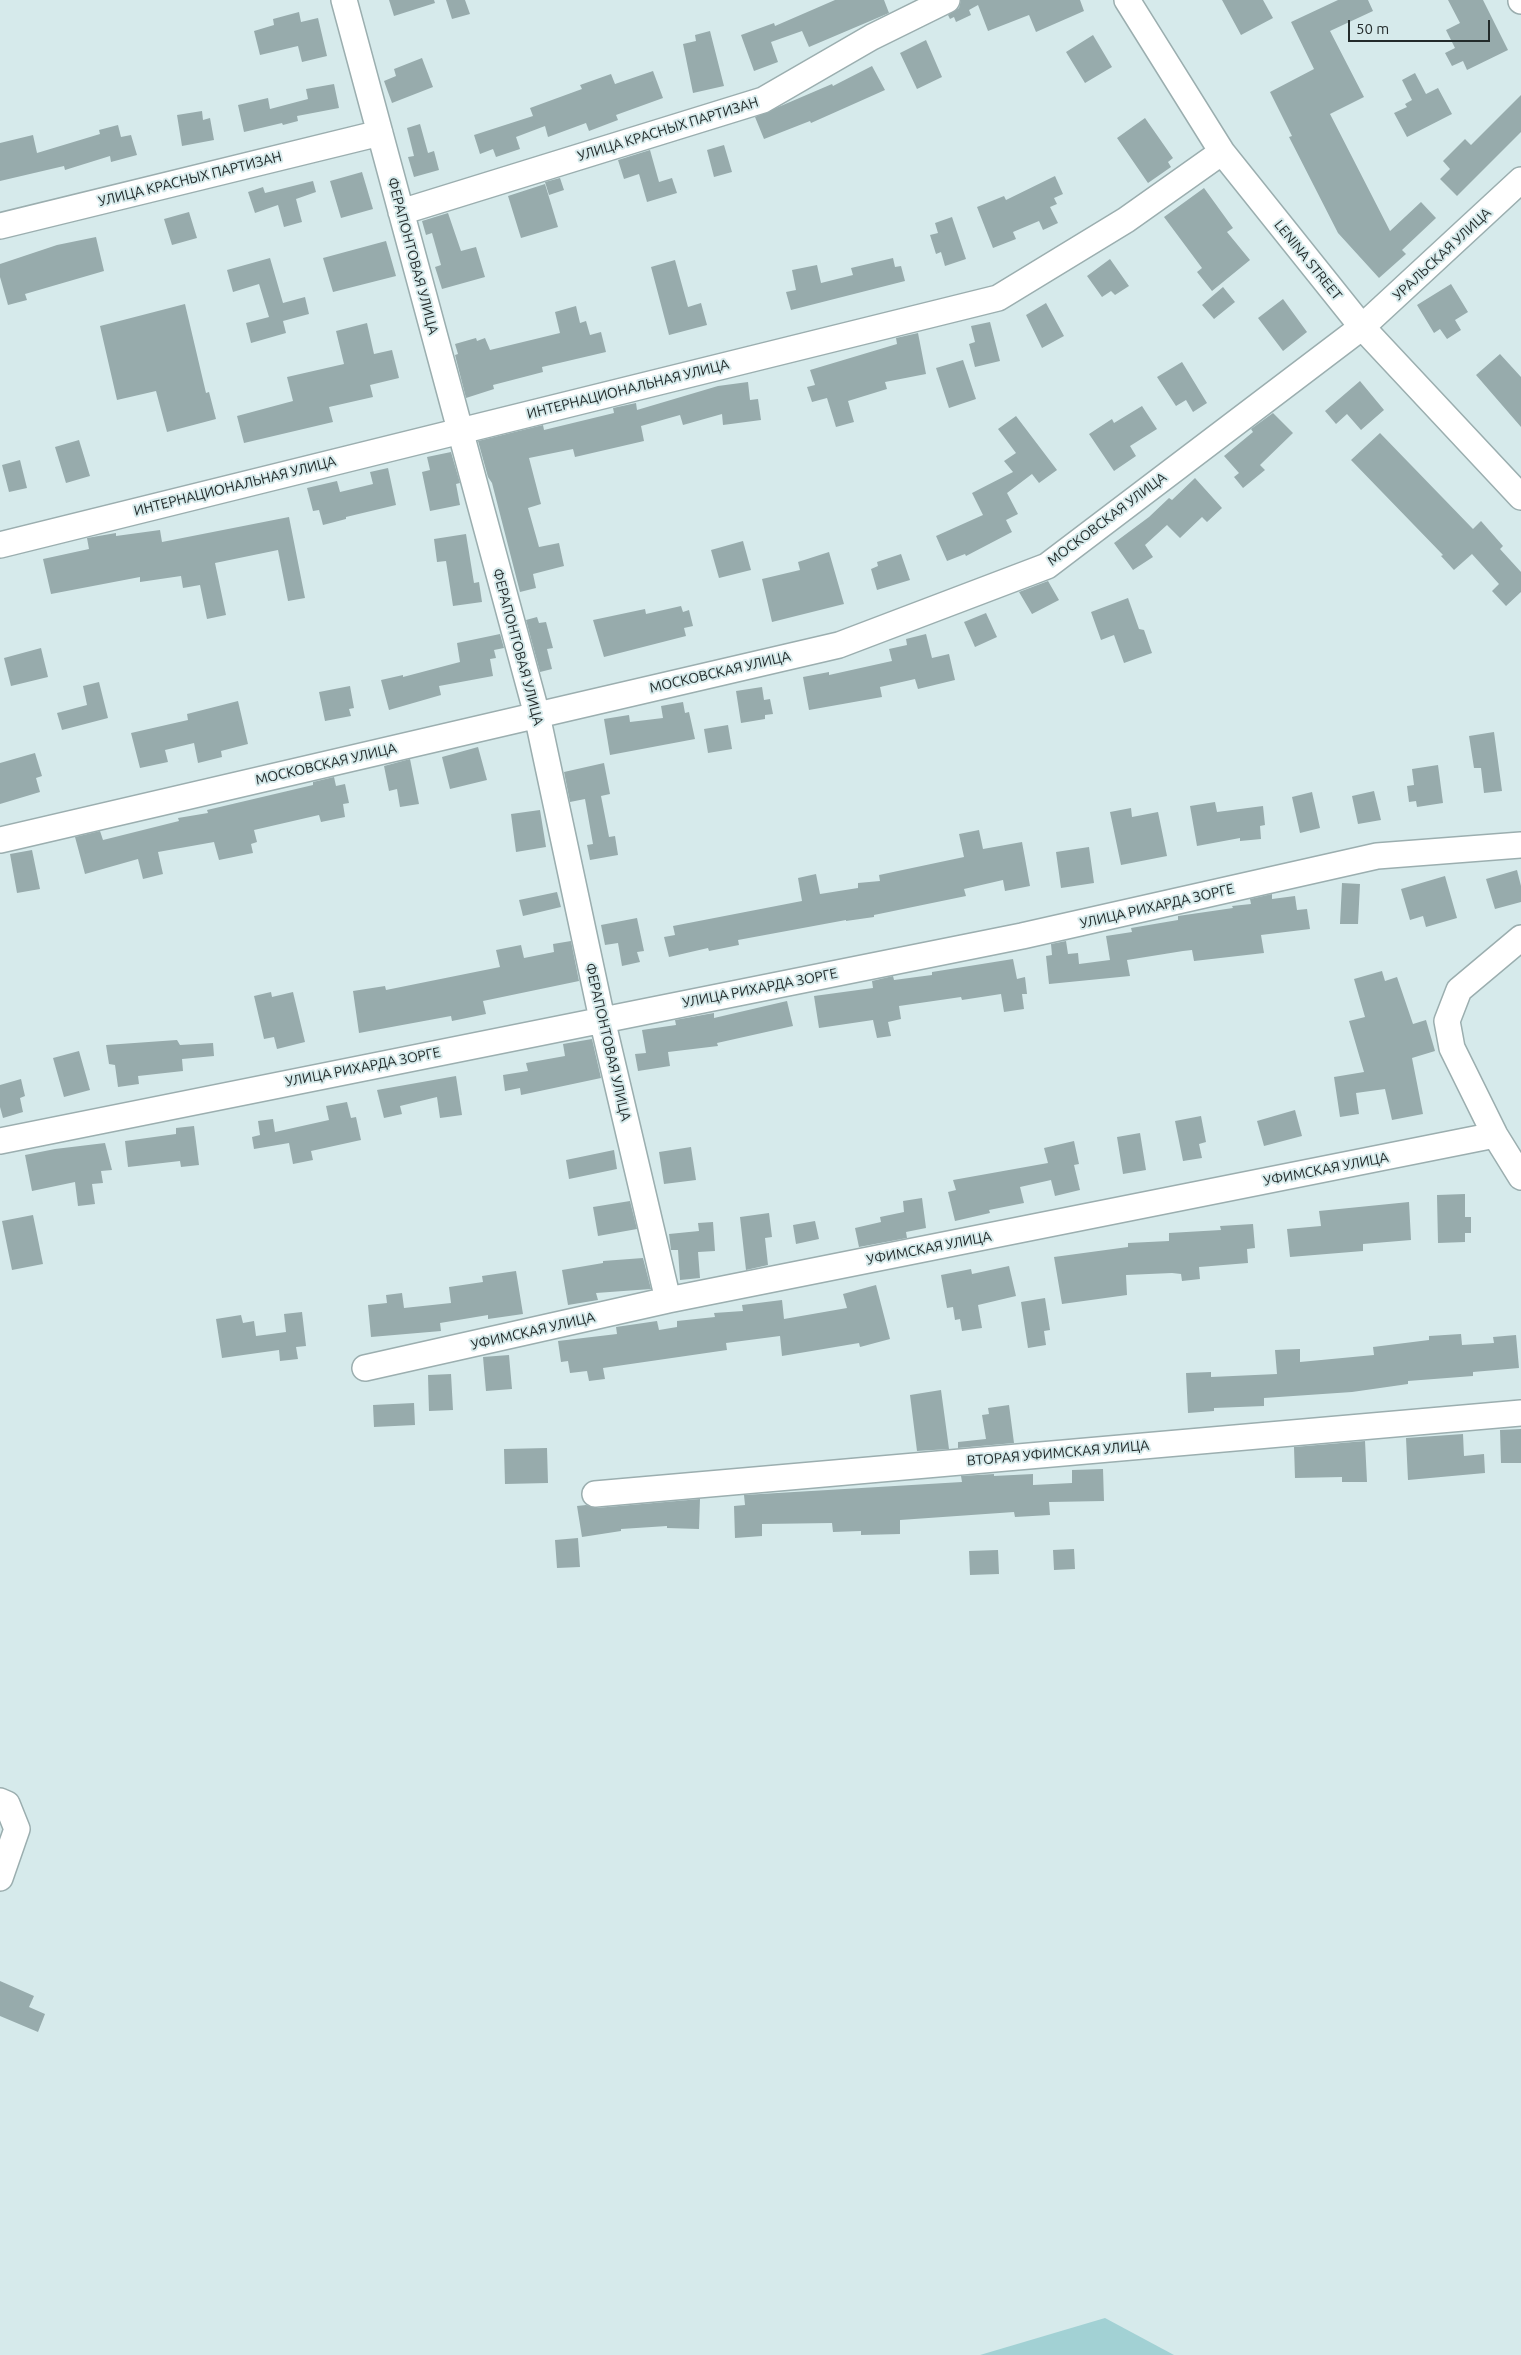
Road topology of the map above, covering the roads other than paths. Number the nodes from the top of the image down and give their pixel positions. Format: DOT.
graph roads {
  1 [pos="344,0"];
  2 [pos="947,0"];
  3 [pos="1126,0"];
  4 [pos="380,133"];
  5 [pos="1222,152"];
  6 [pos="1521,180"];
  7 [pos="401,212"];
  8 [pos="0,226"];
  9 [pos="1362,327"];
  10 [pos="460,430"];
  11 [pos="1521,497"];
  12 [pos="0,545"];
  13 [pos="536,715"];
  14 [pos="0,840"];
  15 [pos="1521,845"];
  16 [pos="1521,938"];
  17 [pos="602,1019"];
  18 [pos="1495,1135"];
  19 [pos="0,1141"];
  20 [pos="1521,1177"];
  21 [pos="668,1300"];
  22 [pos="365,1368"];
  23 [pos="1521,1413"];
  24 [pos="596,1494"];
  25 [pos="0,1801"];
  26 [pos="0,1878"];
  1 -- 4 [label="street, ФЕРАПОНТОВАЯ УЛИЦА"];
  2 -- 7 [label="street, УЛИЦА КРАСНЫХ ПАРТИЗАН"];
  3 -- 5 [label="street, LENINA STREET"];
  4 -- 7 [label="street, ФЕРАПОНТОВАЯ УЛИЦА"];
  4 -- 8 [label="street, УЛИЦА КРАСНЫХ ПАРТИЗАН"];
  5 -- 9 [label="street, LENINA STREET"];
  5 -- 10 [label="street, ИНТЕРНАЦИОНАЛЬНАЯ УЛИЦА"];
  6 -- 9 [label="street, УРАЛЬСКАЯ УЛИЦА"];
  7 -- 10 [label="street, ФЕРАПОНТОВАЯ УЛИЦА"];
  9 -- 11 [label="street, LENINA STREET"];
  9 -- 13 [label="street, МОСКОВСКАЯ УЛИЦА"];
  10 -- 12 [label="street, ИНТЕРНАЦИОНАЛЬНАЯ УЛИЦА"];
  10 -- 13 [label="street, ФЕРАПОНТОВАЯ УЛИЦА"];
  13 -- 14 [label="street, МОСКОВСКАЯ УЛИЦА"];
  13 -- 17 [label="street, ФЕРАПОНТОВАЯ УЛИЦА"];
  15 -- 17 [label="street, УЛИЦА РИХАРДА ЗОРГЕ"];
  16 -- 18 [label="street"];
  17 -- 19 [label="street, УЛИЦА РИХАРДА ЗОРГЕ"];
  17 -- 21 [label="street, ФЕРАПОНТОВАЯ УЛИЦА"];
  18 -- 20 [label="street"];
  18 -- 21 [label="street, УФИМСКАЯ УЛИЦА"];
  21 -- 22 [label="street, УФИМСКАЯ УЛИЦА"];
  23 -- 24 [label="street, ВТОРАЯ УФИМСКАЯ УЛИЦА"];
  25 -- 26 [label="street"];
}
